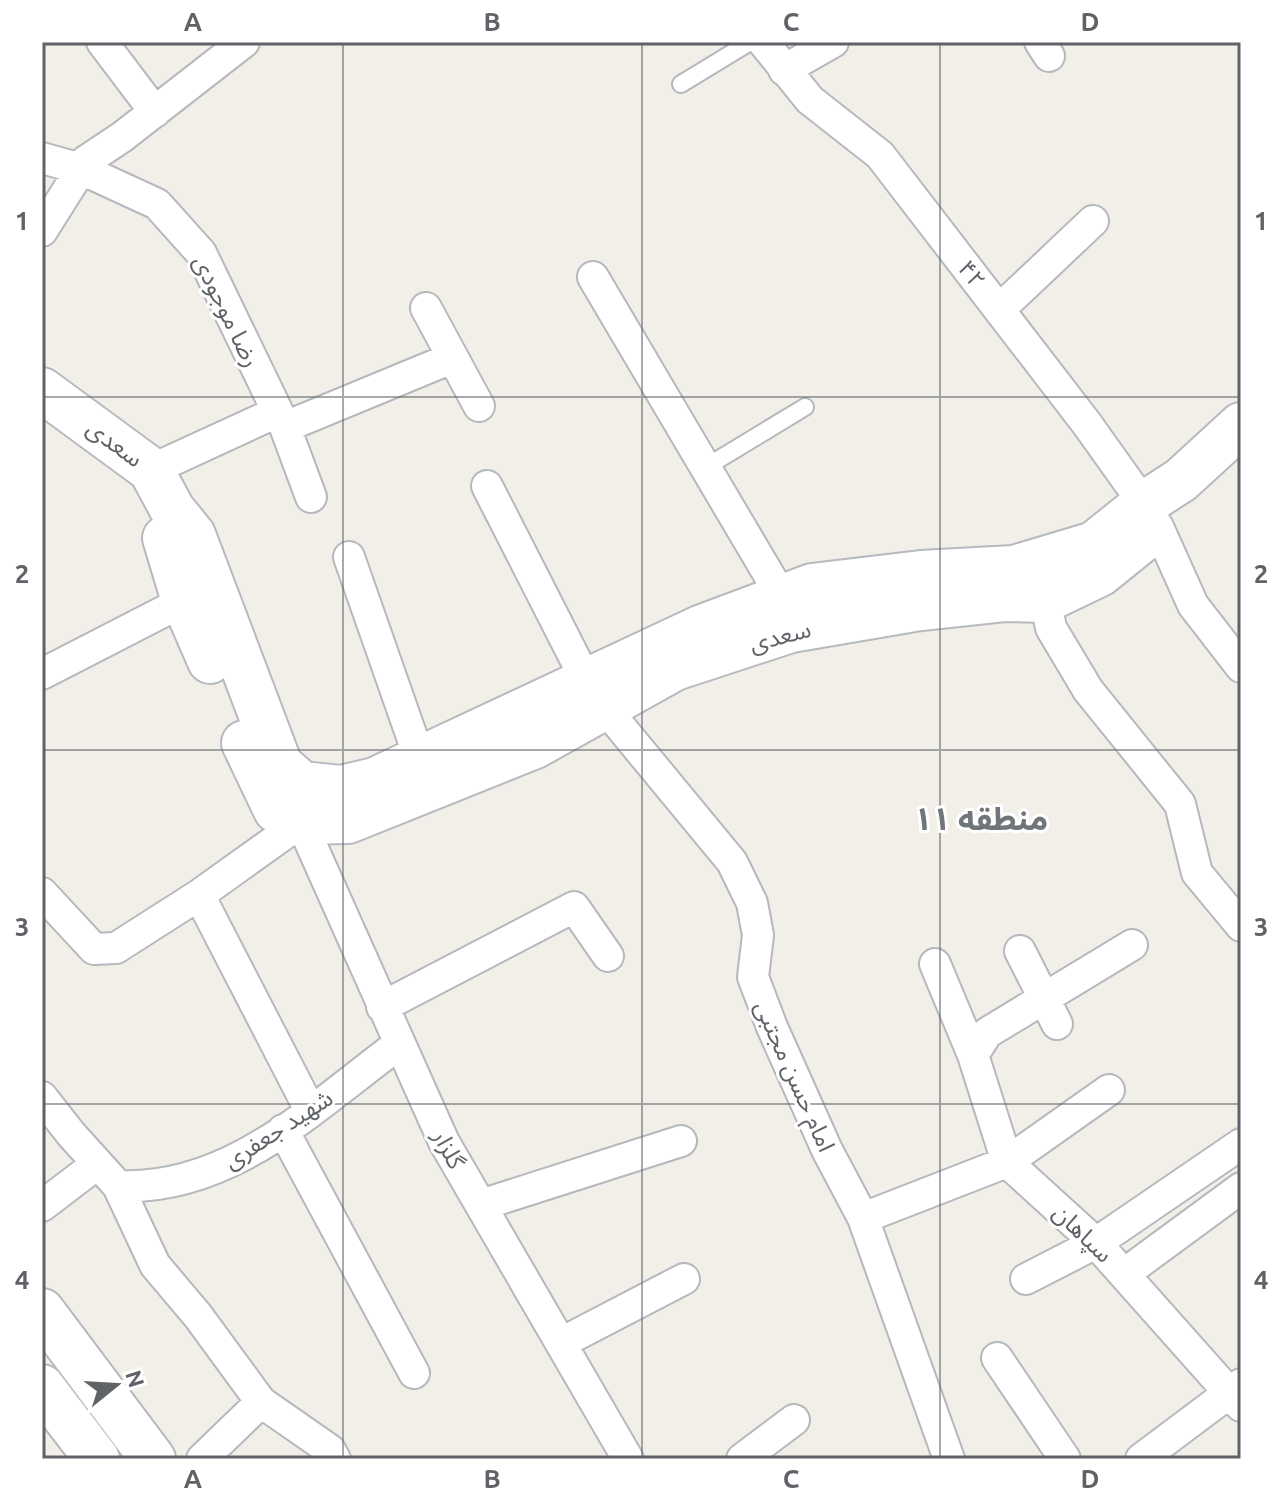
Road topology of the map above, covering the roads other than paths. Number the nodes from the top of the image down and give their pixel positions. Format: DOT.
graph roads {
  1 [pos="102,42"];
  2 [pos="244,42"];
  3 [pos="750,42"];
  4 [pos="763,42"];
  5 [pos="833,42"];
  6 [pos="784,70"];
  7 [pos="681,84"];
  8 [pos="155,112"];
  9 [pos="42,158"];
  10 [pos="81,169"];
  11 [pos="1093,221"];
  12 [pos="42,231"];
  13 [pos="593,277"];
  14 [pos="426,308"];
  15 [pos="1000,309"];
  16 [pos="452,358"];
  17 [pos="49,405"];
  18 [pos="479,406"];
  19 [pos="805,407"];
  20 [pos="281,420"];
  21 [pos="1241,425"];
  22 [pos="1241,448"];
  23 [pos="706,467"];
  24 [pos="151,470"];
  25 [pos="487,486"];
  26 [pos="311,497"];
  27 [pos="172,509"];
  28 [pos="1151,516"];
  29 [pos="349,557"];
  30 [pos="1042,580"];
  31 [pos="184,601"];
  32 [pos="787,614"];
  33 [pos="1241,667"];
  34 [pos="42,674"];
  35 [pos="595,693"];
  36 [pos="425,774"];
  37 [pos="302,803"];
  38 [pos="42,893"];
  39 [pos="199,895"];
  40 [pos="1241,926"];
  41 [pos="1132,945"];
  42 [pos="1020,951"];
  43 [pos="608,956"];
  44 [pos="935,964"];
  45 [pos="382,1007"];
  46 [pos="1052,1011"];
  47 [pos="399,1044"];
  48 [pos="973,1055"];
  49 [pos="1109,1090"];
  50 [pos="42,1097"];
  51 [pos="310,1110"];
  52 [pos="283,1130"];
  53 [pos="681,1141"];
  54 [pos="1241,1144"];
  55 [pos="1007,1162"];
  56 [pos="97,1164"];
  57 [pos="118,1186"];
  58 [pos="1241,1188"];
  59 [pos="481,1205"];
  60 [pos="42,1206"];
  61 [pos="863,1218"];
  62 [pos="1096,1243"];
  63 [pos="1124,1274"];
  64 [pos="684,1279"];
  65 [pos="1026,1279"];
  66 [pos="42,1311"];
  67 [pos="561,1343"];
  68 [pos="997,1358"];
  69 [pos="414,1373"];
  70 [pos="42,1387"];
  71 [pos="1237,1394"];
  72 [pos="261,1402"];
  73 [pos="794,1420"];
  74 [pos="750,1457"];
  75 [pos="97,1459"];
  76 [pos="153,1459"];
  77 [pos="202,1459"];
  78 [pos="335,1459"];
  79 [pos="628,1459"];
  80 [pos="949,1459"];
  81 [pos="1065,1459"];
  82 [pos="1141,1459"];
  1 -- 8 [label="street"];
  2 -- 8 [label="street"];
  3 -- 7 [label="lane"];
  4 -- 6 [label="street, ۴۲"];
  5 -- 6 [label="street"];
  6 -- 15 [label="street, ۴۲"];
  8 -- 10 [label="street"];
  9 -- 10 [label="street, رضا موجودی"];
  10 -- 12 [label="street"];
  10 -- 20 [label="street, رضا موجودی"];
  11 -- 15 [label="street"];
  13 -- 23 [label="street"];
  14 -- 16 [label="street"];
  15 -- 28 [label="street, ۴۲"];
  16 -- 18 [label="street"];
  16 -- 20 [label="street"];
  17 -- 24 [label="street, سعدی"];
  19 -- 23 [label="lane"];
  20 -- 24 [label="street"];
  20 -- 26 [label="street, رضا موجودی"];
  21 -- 28 [label="street, سعدی"];
  22 -- 28 [label="street, سعدی"];
  23 -- 32 [label="street"];
  24 -- 27 [label="street, سعدی"];
  25 -- 35 [label="street, امام حسن مجتبی"];
  27 -- 31 [label="street"];
  27 -- 37 [label="street, سعدی"];
  28 -- 30 [label="street, سعدی"];
  28 -- 33 [label="street, ۴۲"];
  29 -- 36 [label="street"];
  30 -- 32 [label="street, سعدی"];
  30 -- 40 [label="street"];
  31 -- 34 [label="street"];
  31 -- 37 [label="street"];
  32 -- 35 [label="street, سعدی"];
  35 -- 36 [label="street, سعدی"];
  35 -- 61 [label="street, امام حسن مجتبی"];
  36 -- 37 [label="street, سعدی"];
  37 -- 39 [label="street"];
  37 -- 45 [label="street, گلزار"];
  38 -- 39 [label="street"];
  39 -- 51 [label="street"];
  41 -- 46 [label="street"];
  42 -- 46 [label="street"];
  43 -- 45 [label="street"];
  44 -- 48 [label="street"];
  45 -- 47 [label="street, گلزار"];
  46 -- 48 [label="street"];
  47 -- 51 [label="street, شهید جعفری"];
  47 -- 59 [label="street, گلزار"];
  48 -- 55 [label="street"];
  49 -- 55 [label="street"];
  50 -- 56 [label="street"];
  51 -- 52 [label="street, شهید جعفری"];
  52 -- 57 [label="street, شهید جعفری"];
  52 -- 69 [label="street"];
  53 -- 59 [label="street"];
  54 -- 62 [label="street"];
  55 -- 61 [label="street"];
  55 -- 62 [label="street, سپاهان"];
  56 -- 57 [label="street"];
  56 -- 60 [label="street"];
  57 -- 72 [label="street"];
  58 -- 63 [label="street"];
  59 -- 67 [label="street, گلزار"];
  61 -- 80 [label="street, امام حسن مجتبی"];
  62 -- 63 [label="street, سپاهان"];
  62 -- 65 [label="street"];
  63 -- 71 [label="street, سپاهان"];
  64 -- 67 [label="street"];
  66 -- 76 [label="street"];
  67 -- 79 [label="street, گلزار"];
  68 -- 81 [label="street"];
  70 -- 75 [label="street"];
  71 -- 82 [label="street"];
  72 -- 77 [label="street"];
  72 -- 78 [label="street"];
  73 -- 74 [label="street"];
}
